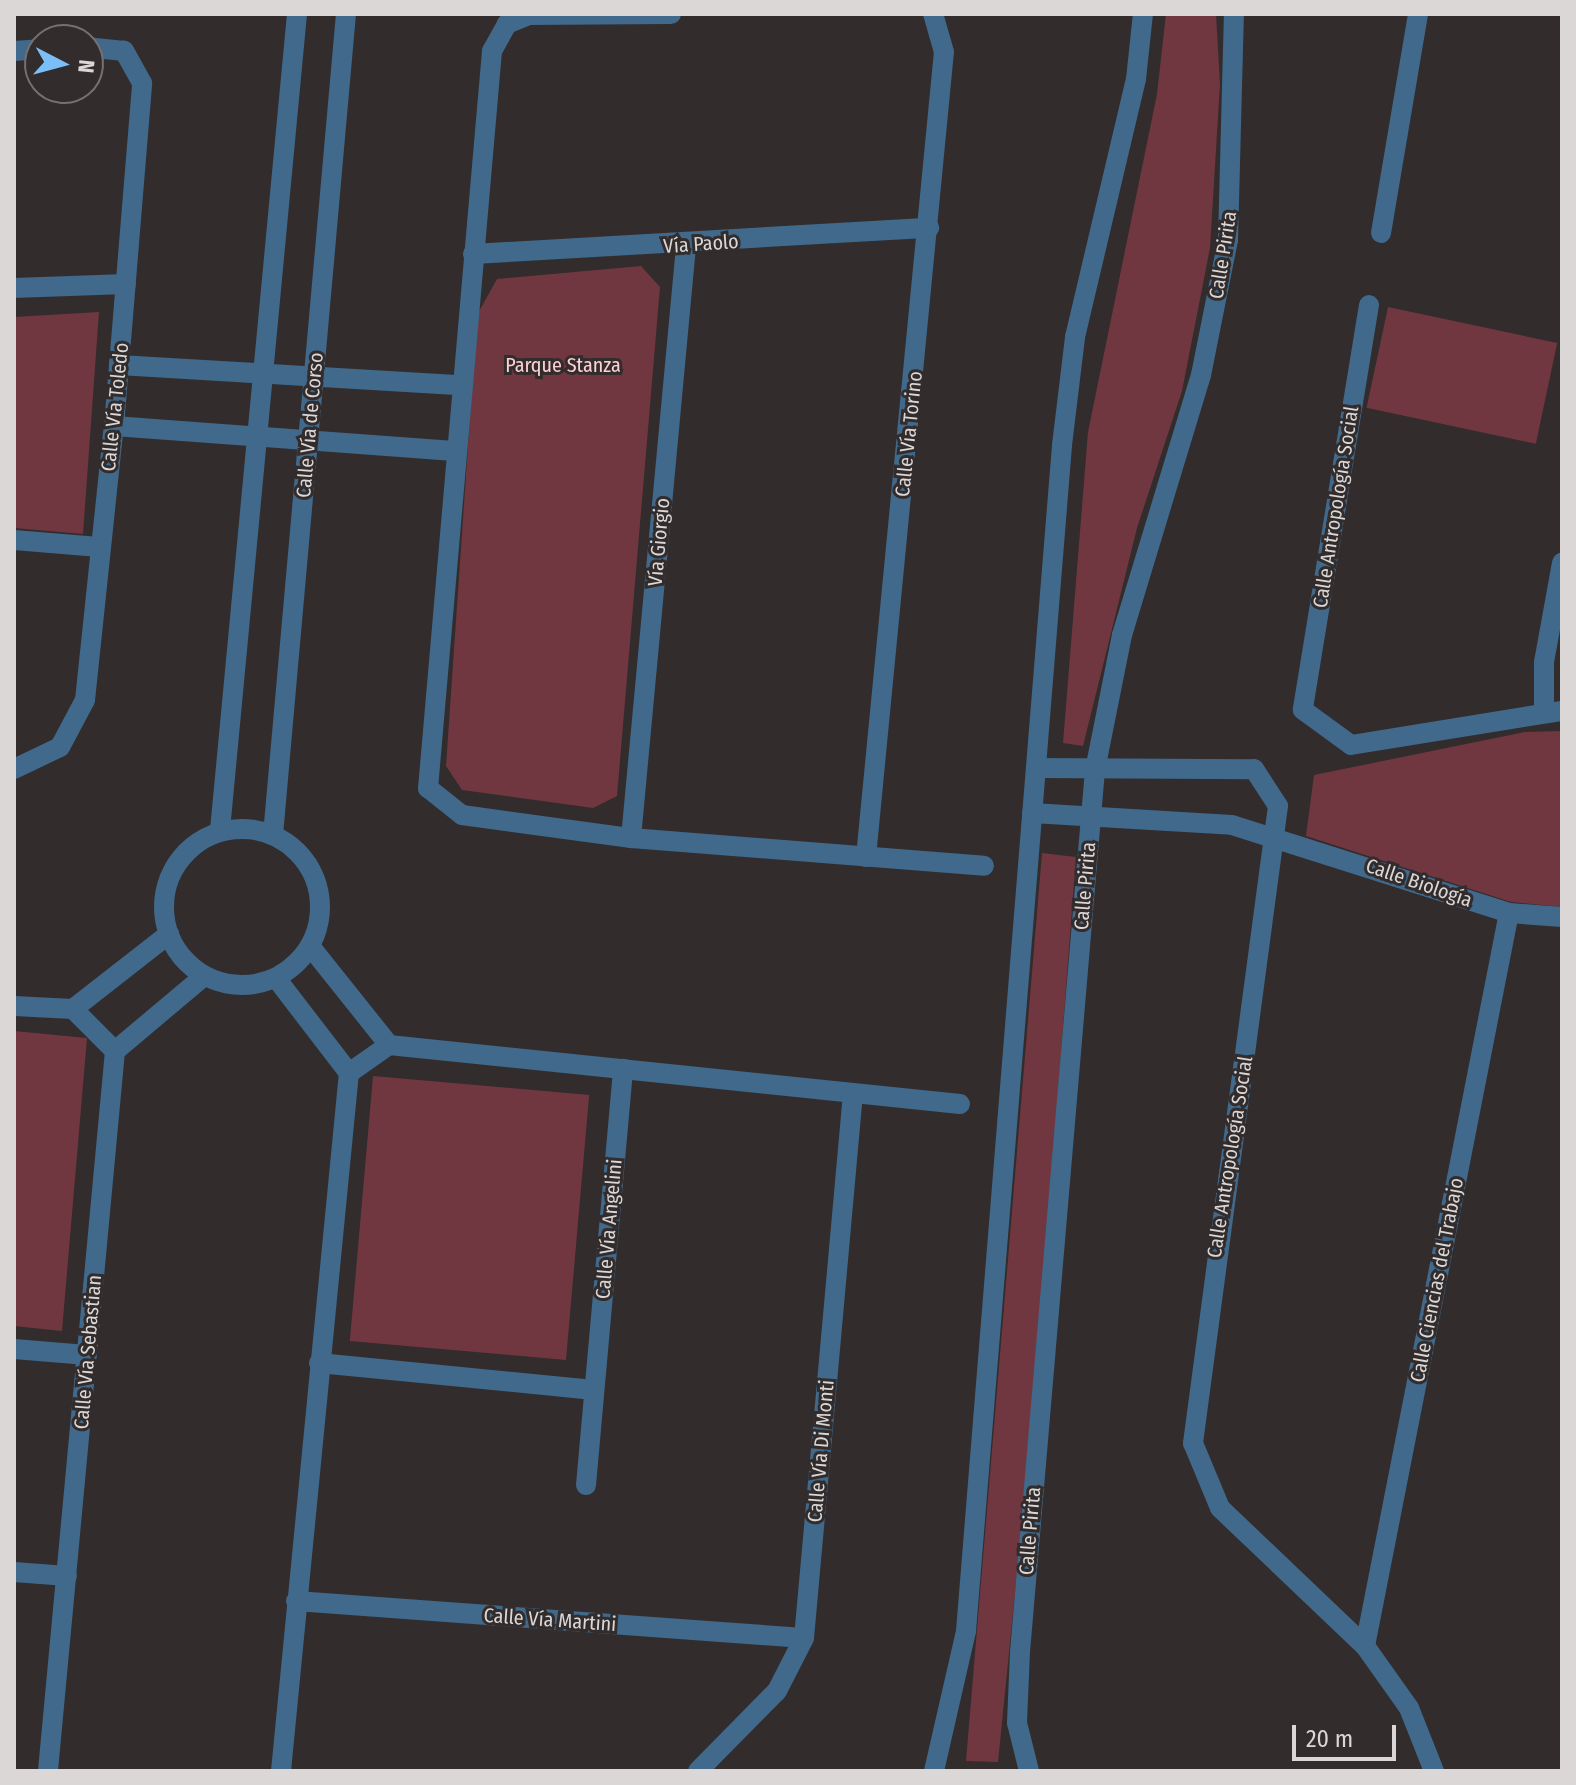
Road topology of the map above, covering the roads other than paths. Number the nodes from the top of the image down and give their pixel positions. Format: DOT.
graph roads {
  1 [pos="297,14"];
  2 [pos="346,14"];
  3 [pos="671,14"];
  4 [pos="933,14"];
  5 [pos="1143,14"];
  6 [pos="1234,14"];
  7 [pos="1418,14"];
  8 [pos="104,49"];
  9 [pos="929,228"];
  10 [pos="1381,233"];
  11 [pos="686,246"];
  12 [pos="473,254"];
  13 [pos="126,284"];
  14 [pos="14,288"];
  15 [pos="1369,305"];
  16 [pos="119,365"];
  17 [pos="263,374"];
  18 [pos="314,376"];
  19 [pos="460,385"];
  20 [pos="114,426"];
  21 [pos="257,437"];
  22 [pos="308,440"];
  23 [pos="454,451"];
  24 [pos="14,540"];
  25 [pos="99,547"];
  26 [pos="1562,563"];
  27 [pos="1553,712"];
  28 [pos="1036,768"];
  29 [pos="14,769"];
  30 [pos="1095,770"];
  31 [pos="1091,811"];
  32 [pos="1032,813"];
  33 [pos="220,830"];
  34 [pos="273,835"];
  35 [pos="1279,835"];
  36 [pos="631,838"];
  37 [pos="866,857"];
  38 [pos="984,866"];
  39 [pos="1509,913"];
  40 [pos="1562,917"];
  41 [pos="169,934"];
  42 [pos="310,946"];
  43 [pos="204,976"];
  44 [pos="276,978"];
  45 [pos="14,1006"];
  46 [pos="73,1009"];
  47 [pos="389,1045"];
  48 [pos="115,1051"];
  49 [pos="623,1069"];
  50 [pos="349,1073"];
  51 [pos="853,1093"];
  52 [pos="960,1104"];
  53 [pos="14,1349"];
  54 [pos="87,1355"];
  55 [pos="319,1363"];
  56 [pos="594,1390"];
  57 [pos="586,1485"];
  58 [pos="14,1572"];
  59 [pos="67,1576"];
  60 [pos="296,1601"];
  61 [pos="804,1638"];
  62 [pos="1365,1646"];
  63 [pos="48,1771"];
  64 [pos="281,1771"];
  65 [pos="698,1771"];
  66 [pos="934,1771"];
  67 [pos="1029,1771"];
  68 [pos="1434,1771"];
  1 -- 17 [label="street"];
  2 -- 18 [label="street, Calle Vía de Corso"];
  3 -- 12 [label="street"];
  4 -- 9 [label="street, Calle Vía Torino"];
  5 -- 28 [label="street"];
  6 -- 30 [label="street, Calle Pirita"];
  7 -- 10 [label="street"];
  8 -- 13 [label="street, Calle Vía Toledo"];
  9 -- 11 [label="street, Vía Paolo"];
  9 -- 37 [label="street, Calle Vía Torino"];
  11 -- 12 [label="street, Vía Paolo"];
  11 -- 36 [label="street, Vía Giorgio"];
  12 -- 19 [label="street"];
  13 -- 14 [label="street"];
  13 -- 16 [label="street, Calle Vía Toledo"];
  15 -- 27 [label="street, Calle Antropología Social"];
  16 -- 17 [label="street"];
  16 -- 20 [label="street, Calle Vía Toledo"];
  17 -- 18 [label="street"];
  17 -- 21 [label="street"];
  18 -- 19 [label="street"];
  18 -- 22 [label="street, Calle Vía de Corso"];
  19 -- 23 [label="street"];
  20 -- 21 [label="street"];
  20 -- 25 [label="street, Calle Vía Toledo"];
  21 -- 22 [label="street"];
  21 -- 33 [label="street"];
  22 -- 23 [label="street"];
  22 -- 34 [label="street, Calle Vía de Corso"];
  23 -- 36 [label="street"];
  24 -- 25 [label="street"];
  25 -- 29 [label="street, Calle Vía Toledo"];
  26 -- 27 [label="street"];
  28 -- 30 [label="street"];
  28 -- 32 [label="street"];
  30 -- 31 [label="street, Calle Pirita"];
  30 -- 35 [label="street"];
  31 -- 32 [label="street, Calle Biología"];
  31 -- 35 [label="street, Calle Biología"];
  31 -- 67 [label="street, Calle Pirita"];
  32 -- 66 [label="street"];
  33 -- 34 [label="street"];
  33 -- 41 [label="street"];
  34 -- 42 [label="street"];
  35 -- 39 [label="street, Calle Biología"];
  35 -- 62 [label="street, Calle Antropología Social"];
  36 -- 37 [label="street"];
  37 -- 38 [label="street"];
  39 -- 40 [label="street, Calle Biología"];
  39 -- 62 [label="street, Calle Ciencias del Trabajo"];
  41 -- 43 [label="street"];
  41 -- 46 [label="street"];
  42 -- 44 [label="street"];
  42 -- 47 [label="street"];
  43 -- 44 [label="street"];
  43 -- 48 [label="street"];
  44 -- 50 [label="street"];
  45 -- 46 [label="street"];
  46 -- 48 [label="street"];
  47 -- 49 [label="street"];
  47 -- 50 [label="street"];
  48 -- 54 [label="street, Calle Vía Sebastian"];
  49 -- 51 [label="street"];
  49 -- 56 [label="street, Calle Vía Angelini"];
  50 -- 55 [label="street"];
  51 -- 52 [label="street"];
  51 -- 61 [label="street, Calle Vía Di Monti"];
  53 -- 54 [label="street"];
  54 -- 59 [label="street, Calle Vía Sebastian"];
  55 -- 56 [label="street"];
  55 -- 60 [label="street"];
  56 -- 57 [label="street, Calle Vía Angelini"];
  58 -- 59 [label="street"];
  59 -- 63 [label="street, Calle Vía Sebastian"];
  60 -- 61 [label="street, Calle Vía Martini"];
  60 -- 64 [label="street"];
  61 -- 65 [label="street, Calle Vía Di Monti"];
  62 -- 68 [label="street"];
}
